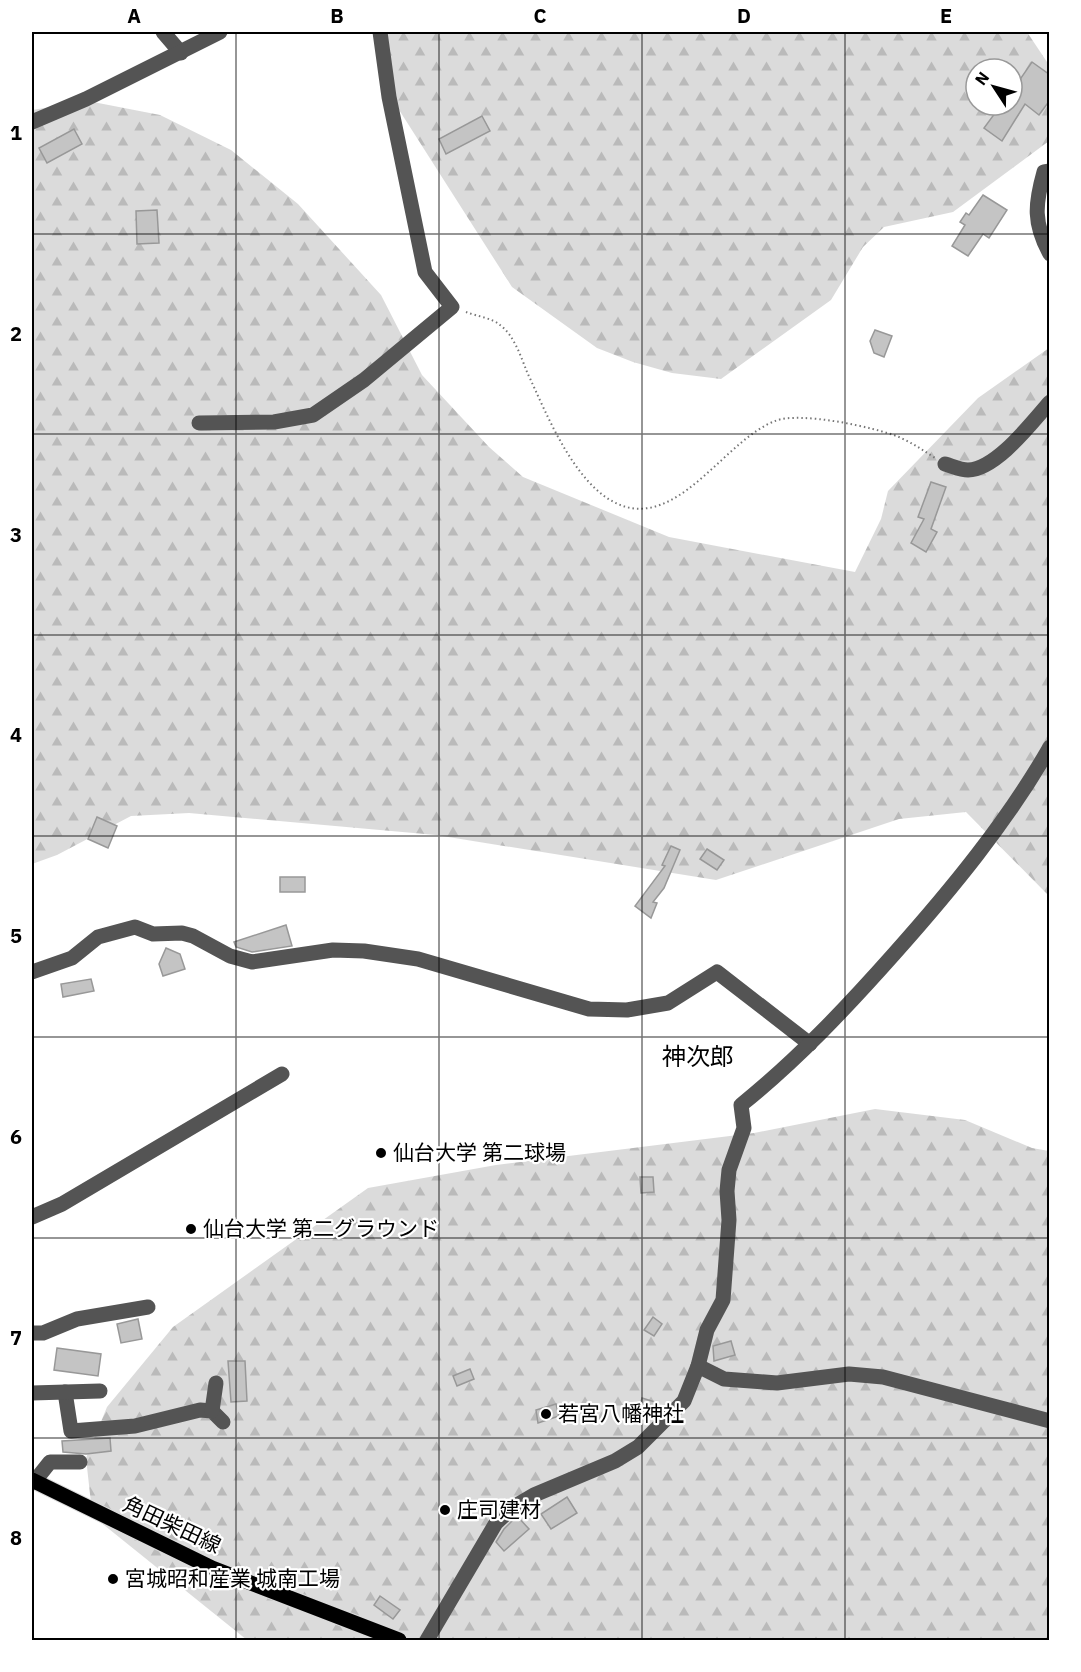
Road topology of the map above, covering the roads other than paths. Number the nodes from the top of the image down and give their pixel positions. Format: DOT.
graph roads {
  1 [pos="163,32"];
  2 [pos="220,32"];
  3 [pos="380,32"];
  4 [pos="181,53"];
  5 [pos="32,122"];
  6 [pos="1050,171"];
  7 [pos="1050,254"];
  8 [pos="1050,402"];
  9 [pos="199,423"];
  10 [pos="945,464"];
  11 [pos="1050,747"];
  12 [pos="32,972"];
  13 [pos="810,1044"];
  14 [pos="282,1074"];
  15 [pos="32,1217"];
  16 [pos="148,1308"];
  17 [pos="32,1333"];
  18 [pos="698,1365"];
  19 [pos="216,1383"];
  20 [pos="100,1391"];
  21 [pos="65,1392"];
  22 [pos="32,1393"];
  23 [pos="212,1411"];
  24 [pos="1050,1421"];
  25 [pos="223,1422"];
  26 [pos="80,1462"];
  27 [pos="33,1481"];
  28 [pos="399,1641"];
  29 [pos="427,1641"];
  1 -- 4 [label="street"];
  2 -- 4 [label="street"];
  3 -- 9 [label="street"];
  4 -- 5 [label="street"];
  6 -- 7 [label="street"];
  8 -- 10 [label="street"];
  11 -- 13 [label="street"];
  12 -- 13 [label="street"];
  13 -- 18 [label="street"];
  14 -- 15 [label="street"];
  16 -- 17 [label="street"];
  18 -- 24 [label="street"];
  18 -- 29 [label="street"];
  19 -- 23 [label="street"];
  20 -- 21 [label="street"];
  21 -- 22 [label="street"];
  21 -- 23 [label="street"];
  23 -- 25 [label="street"];
  26 -- 27 [label="street"];
  27 -- 28 [label="main road, 角田柴田線"];
}
